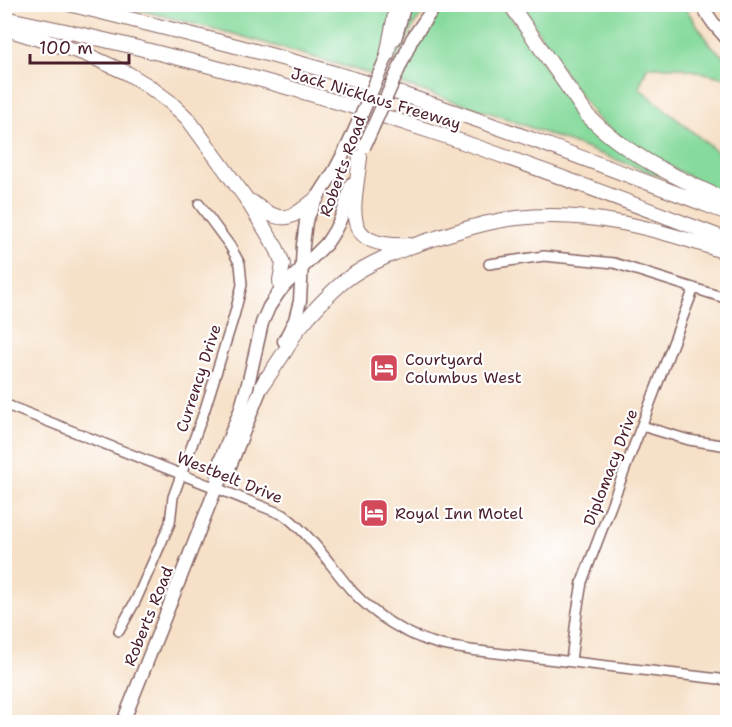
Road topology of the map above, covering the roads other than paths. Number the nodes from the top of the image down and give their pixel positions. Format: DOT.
graph roads {
  1 [pos="69,4"];
  2 [pos="397,4"];
  3 [pos="405,4"];
  4 [pos="436,4"];
  5 [pos="512,4"];
  6 [pos="700,4"];
  7 [pos="4,18"];
  8 [pos="4,28"];
  9 [pos="728,40"];
  10 [pos="387,56"];
  11 [pos="362,152"];
  12 [pos="245,197"];
  13 [pos="317,198"];
  14 [pos="728,201"];
  15 [pos="199,204"];
  16 [pos="728,213"];
  17 [pos="728,240"];
  18 [pos="415,244"];
  19 [pos="728,253"];
  20 [pos="489,264"];
  21 [pos="302,268"];
  22 [pos="693,288"];
  23 [pos="281,289"];
  24 [pos="728,299"];
  25 [pos="262,386"];
  26 [pos="4,404"];
  27 [pos="642,426"];
  28 [pos="728,446"];
  29 [pos="182,474"];
  30 [pos="216,488"];
  31 [pos="119,631"];
  32 [pos="571,661"];
  33 [pos="728,680"];
  34 [pos="123,723"];
  1 -- 16 [label="highway, Jack Nicklaus Freeway"];
  2 -- 10 [label="highway"];
  3 -- 10 [label="main road, Roberts Road"];
  4 -- 11 [label="main road, Roberts Road, bridge"];
  5 -- 14 [label="highway"];
  6 -- 9 [label="main road"];
  7 -- 17 [label="highway, Jack Nicklaus Freeway"];
  8 -- 12 [label="highway"];
  10 -- 13 [label="main road, Roberts Road, bridge"];
  11 -- 18 [label="highway"];
  11 -- 21 [label="main road, Roberts Road"];
  12 -- 13 [label="highway"];
  12 -- 23 [label="highway"];
  13 -- 21 [label="main road, Roberts Road"];
  15 -- 29 [label="street, Currency Drive"];
  18 -- 19 [label="highway"];
  18 -- 25 [label="highway"];
  20 -- 22 [label="street"];
  21 -- 23 [label="main road, Roberts Road"];
  21 -- 25 [label="main road, Roberts Road"];
  22 -- 24 [label="street"];
  22 -- 27 [label="street, Diplomacy Drive"];
  23 -- 30 [label="main road, Roberts Road"];
  25 -- 30 [label="main road, Roberts Road"];
  26 -- 29 [label="street, Westbelt Drive"];
  27 -- 28 [label="street"];
  27 -- 32 [label="street, Diplomacy Drive"];
  29 -- 30 [label="street, Westbelt Drive"];
  29 -- 31 [label="street, Currency Drive"];
  30 -- 32 [label="street, Westbelt Drive"];
  30 -- 34 [label="main road, Roberts Road"];
  32 -- 33 [label="street, Westbelt Drive"];
}
